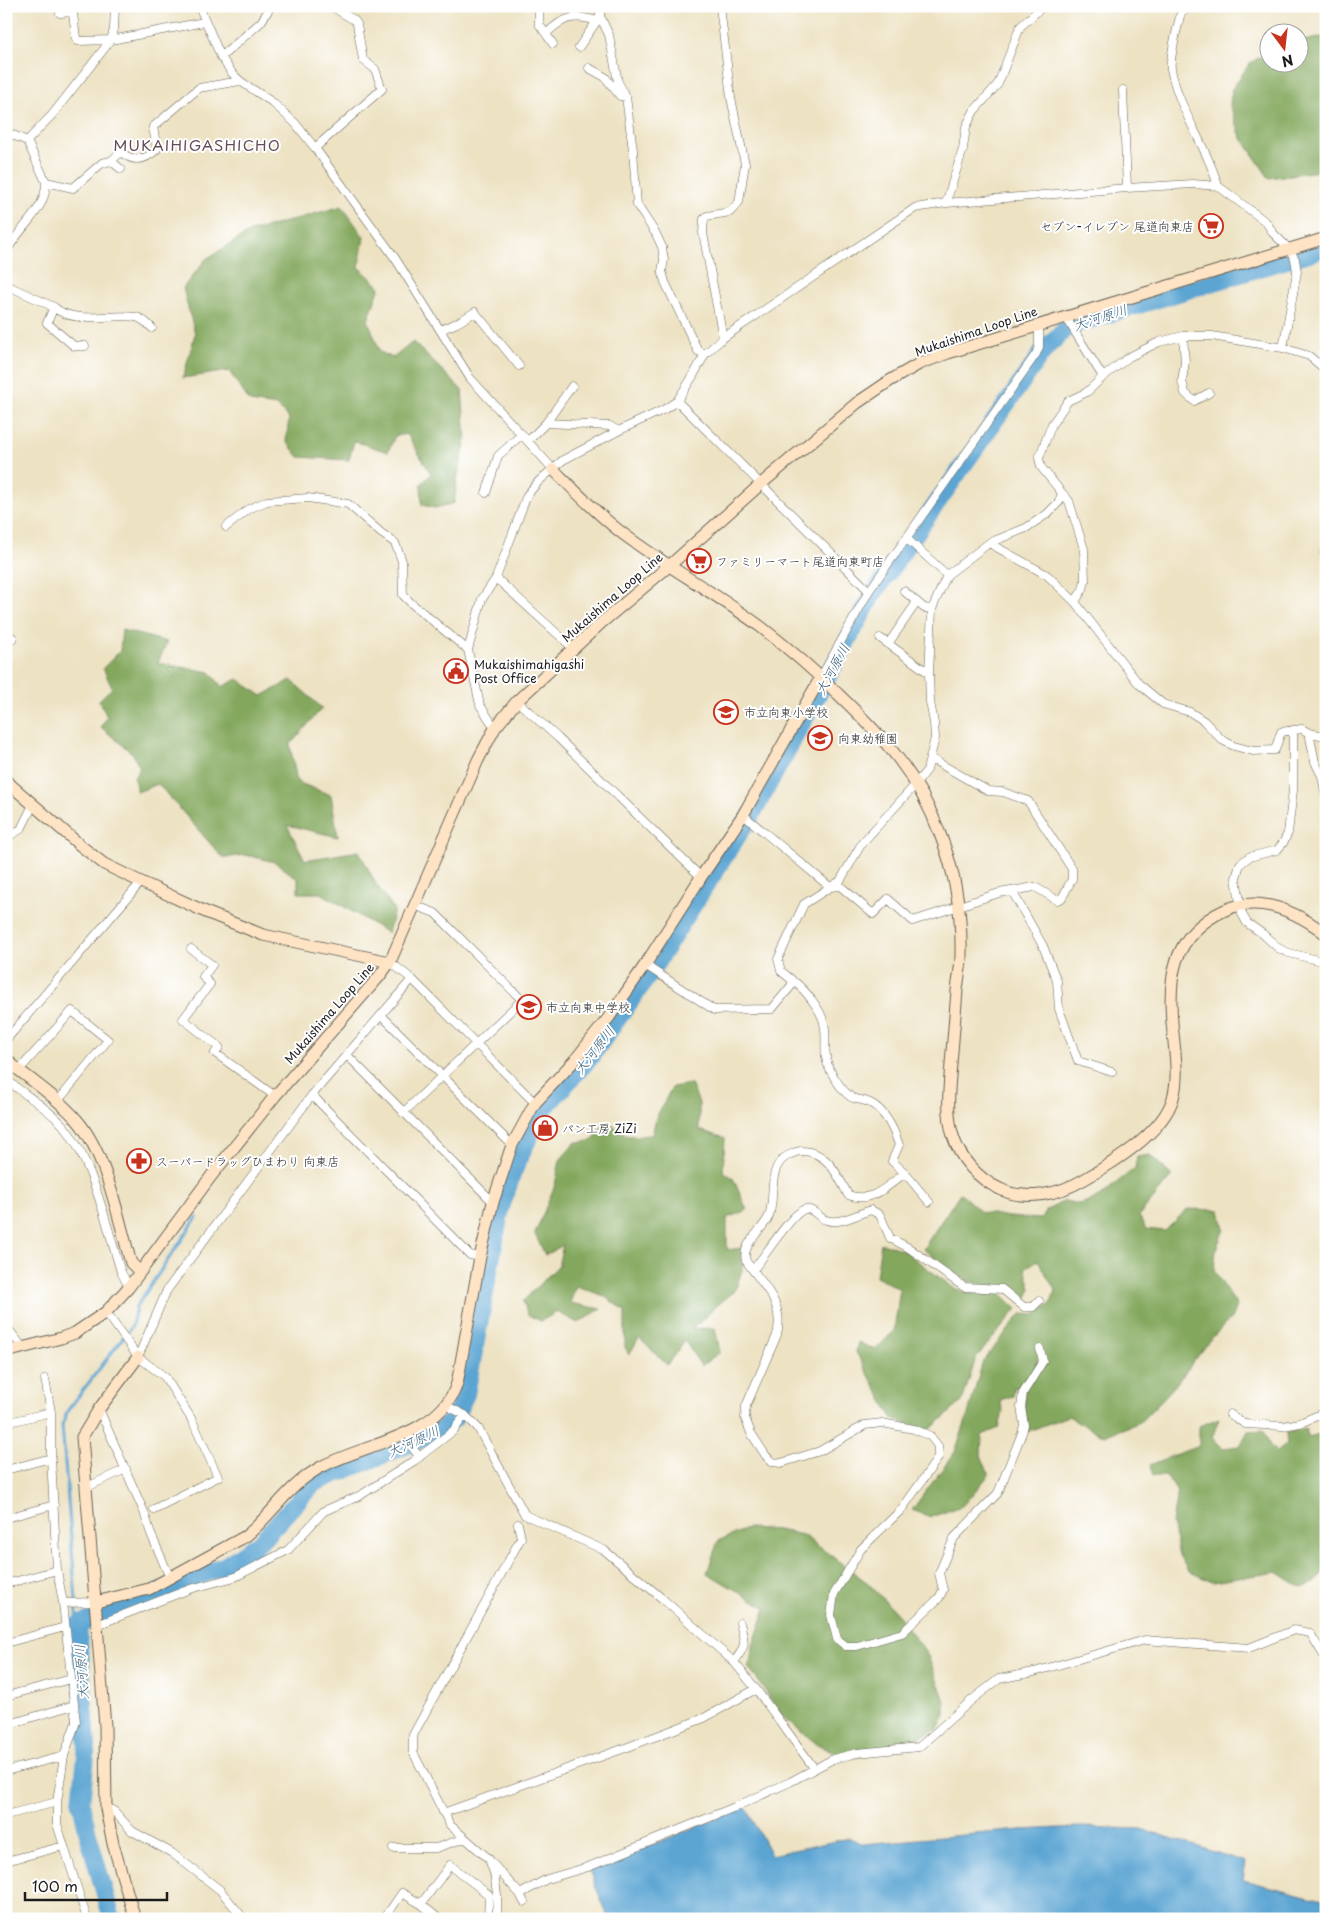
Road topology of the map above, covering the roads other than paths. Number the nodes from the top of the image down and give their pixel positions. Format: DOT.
graph roads {
  1 [pos="61,6"];
  2 [pos="115,6"];
  3 [pos="199,6"];
  4 [pos="272,6"];
  5 [pos="331,6"];
  6 [pos="539,6"];
  7 [pos="600,6"];
  8 [pos="720,6"];
  9 [pos="1043,6"];
  10 [pos="1186,7"];
  11 [pos="72,9"];
  12 [pos="599,18"];
  13 [pos="204,22"];
  14 [pos="546,34"];
  15 [pos="111,40"];
  16 [pos="553,44"];
  17 [pos="579,47"];
  18 [pos="221,57"];
  19 [pos="589,68"];
  20 [pos="240,82"];
  21 [pos="1123,90"];
  22 [pos="626,97"];
  23 [pos="6,132"];
  24 [pos="27,141"];
  25 [pos="315,148"];
  26 [pos="111,160"];
  27 [pos="121,169"];
  28 [pos="46,182"];
  29 [pos="1218,186"];
  30 [pos="1127,188"];
  31 [pos="946,203"];
  32 [pos="1326,238"];
  33 [pos="1289,249"];
  34 [pos="6,253"];
  35 [pos="6,284"];
  36 [pos="54,307"];
  37 [pos="1069,323"];
  38 [pos="1039,324"];
  39 [pos="152,328"];
  40 [pos="440,330"];
  41 [pos="1183,336"];
  42 [pos="723,338"];
  43 [pos="85,346"];
  44 [pos="1283,348"];
  45 [pos="704,354"];
  46 [pos="519,366"];
  47 [pos="1326,370"];
  48 [pos="1103,377"];
  49 [pos="572,386"];
  50 [pos="1209,393"];
  51 [pos="677,401"];
  52 [pos="546,423"];
  53 [pos="618,431"];
  54 [pos="522,434"];
  55 [pos="528,441"];
  56 [pos="553,469"];
  57 [pos="761,484"];
  58 [pos="486,493"];
  59 [pos="1062,493"];
  60 [pos="226,527"];
  61 [pos="906,538"];
  62 [pos="988,543"];
  63 [pos="1326,549"];
  64 [pos="669,566"];
  65 [pos="1326,568"];
  66 [pos="947,575"];
  67 [pos="496,578"];
  68 [pos="869,591"];
  69 [pos="904,591"];
  70 [pos="916,602"];
  71 [pos="1075,602"];
  72 [pos="932,609"];
  73 [pos="880,638"];
  74 [pos="888,644"];
  75 [pos="574,649"];
  76 [pos="468,650"];
  77 [pos="929,672"];
  78 [pos="821,677"];
  79 [pos="517,701"];
  80 [pos="495,728"];
  81 [pos="1293,730"];
  82 [pos="1309,733"];
  83 [pos="1326,736"];
  84 [pos="930,758"];
  85 [pos="6,781"];
  86 [pos="916,784"];
  87 [pos="1326,797"];
  88 [pos="33,805"];
  89 [pos="749,820"];
  90 [pos="6,838"];
  91 [pos="701,876"];
  92 [pos="141,882"];
  93 [pos="830,887"];
  94 [pos="1012,891"];
  95 [pos="414,905"];
  96 [pos="959,906"];
  97 [pos="1241,906"];
  98 [pos="1326,934"];
  99 [pos="191,949"];
  100 [pos="390,962"];
  101 [pos="1326,962"];
  102 [pos="645,965"];
  103 [pos="412,979"];
  104 [pos="793,983"];
  105 [pos="381,1015"];
  106 [pos="6,1040"];
  107 [pos="475,1043"];
  108 [pos="346,1055"];
  109 [pos="6,1058"];
  110 [pos="19,1070"];
  111 [pos="1112,1072"];
  112 [pos="442,1076"];
  113 [pos="6,1079"];
  114 [pos="312,1095"];
  115 [pos="275,1096"];
  116 [pos="58,1101"];
  117 [pos="535,1103"];
  118 [pos="403,1113"];
  119 [pos="512,1145"];
  120 [pos="905,1173"];
  121 [pos="494,1202"];
  122 [pos="929,1202"];
  123 [pos="480,1258"];
  124 [pos="753,1270"];
  125 [pos="140,1272"];
  126 [pos="128,1287"];
  127 [pos="1040,1301"];
  128 [pos="106,1312"];
  129 [pos="6,1326"];
  130 [pos="23,1348"];
  131 [pos="1040,1349"];
  132 [pos="6,1352"];
  133 [pos="135,1352"];
  134 [pos="45,1379"];
  135 [pos="449,1407"];
  136 [pos="99,1408"];
  137 [pos="52,1412"];
  138 [pos="1326,1412"];
  139 [pos="1230,1414"];
  140 [pos="466,1415"];
  141 [pos="6,1423"];
  142 [pos="408,1431"];
  143 [pos="420,1457"];
  144 [pos="51,1458"];
  145 [pos="126,1469"];
  146 [pos="6,1470"];
  147 [pos="86,1486"];
  148 [pos="54,1505"];
  149 [pos="154,1510"];
  150 [pos="6,1518"];
  151 [pos="518,1524"];
  152 [pos="58,1570"];
  153 [pos="170,1578"];
  154 [pos="6,1584"];
  155 [pos="149,1589"];
  156 [pos="92,1602"];
  157 [pos="63,1603"];
  158 [pos="154,1604"];
  159 [pos="740,1623"];
  160 [pos="97,1625"];
  161 [pos="65,1627"];
  162 [pos="6,1643"];
  163 [pos="1326,1659"];
  164 [pos="734,1662"];
  165 [pos="71,1679"];
  166 [pos="756,1689"];
  167 [pos="6,1696"];
  168 [pos="74,1705"];
  169 [pos="6,1725"];
  170 [pos="64,1756"];
  171 [pos="814,1768"];
  172 [pos="6,1771"];
  173 [pos="57,1802"];
  174 [pos="106,1809"];
  175 [pos="443,1813"];
  176 [pos="6,1815"];
  177 [pos="465,1838"];
  178 [pos="64,1846"];
  179 [pos="393,1848"];
  180 [pos="489,1859"];
  181 [pos="6,1861"];
  182 [pos="520,1894"];
  183 [pos="524,1902"];
  184 [pos="421,1904"];
  185 [pos="87,1919"];
  186 [pos="135,1919"];
  187 [pos="244,1919"];
  188 [pos="384,1919"];
  189 [pos="439,1919"];
  190 [pos="488,1919"];
  191 [pos="496,1919"];
  1 -- 11 [label="street"];
  2 -- 15 [label="street"];
  3 -- 13 [label="street"];
  4 -- 18 [label="street"];
  5 -- 25 [label="street"];
  6 -- 14 [label="street"];
  7 -- 12 [label="street"];
  8 -- 42 [label="street"];
  9 -- 31 [label="street"];
  10 -- 29 [label="street"];
  11 -- 15 [label="street"];
  12 -- 14 [label="street"];
  12 -- 17 [label="street"];
  12 -- 22 [label="street"];
  13 -- 15 [label="street"];
  13 -- 18 [label="street"];
  14 -- 16 [label="street"];
  15 -- 24 [label="street"];
  18 -- 20 [label="street"];
  19 -- 22 [label="street"];
  20 -- 25 [label="street"];
  20 -- 26 [label="street"];
  21 -- 30 [label="street"];
  22 -- 45 [label="street"];
  23 -- 24 [label="street"];
  24 -- 28 [label="street"];
  25 -- 40 [label="street"];
  26 -- 27 [label="street"];
  26 -- 28 [label="street"];
  28 -- 34 [label="street"];
  29 -- 30 [label="street"];
  29 -- 33 [label="street"];
  30 -- 31 [label="street"];
  31 -- 42 [label="street"];
  32 -- 33 [label="street, Mukaishima Loop Line"];
  33 -- 37 [label="street, Mukaishima Loop Line"];
  33 -- 44 [label="street"];
  35 -- 36 [label="street"];
  36 -- 39 [label="street"];
  36 -- 43 [label="street"];
  37 -- 38 [label="street, Mukaishima Loop Line"];
  37 -- 48 [label="street"];
  38 -- 57 [label="street, Mukaishima Loop Line"];
  38 -- 61 [label="street"];
  40 -- 46 [label="street"];
  40 -- 54 [label="street"];
  41 -- 44 [label="street"];
  41 -- 48 [label="street"];
  41 -- 50 [label="street"];
  42 -- 45 [label="street"];
  44 -- 47 [label="street"];
  45 -- 51 [label="street"];
  48 -- 59 [label="street"];
  49 -- 52 [label="street"];
  51 -- 53 [label="street"];
  51 -- 57 [label="street"];
  52 -- 53 [label="street"];
  52 -- 55 [label="street"];
  53 -- 56 [label="street"];
  54 -- 55 [label="street"];
  54 -- 58 [label="street"];
  55 -- 56 [label="street"];
  56 -- 64 [label="street"];
  56 -- 67 [label="street"];
  57 -- 64 [label="street, Mukaishima Loop Line"];
  57 -- 68 [label="street"];
  59 -- 62 [label="street"];
  59 -- 71 [label="street"];
  60 -- 76 [label="street"];
  61 -- 66 [label="street"];
  61 -- 68 [label="street"];
  62 -- 66 [label="street"];
  62 -- 71 [label="street"];
  63 -- 65 [label="street"];
  64 -- 75 [label="street, Mukaishima Loop Line"];
  64 -- 78 [label="street"];
  66 -- 72 [label="street"];
  67 -- 75 [label="street"];
  67 -- 76 [label="street"];
  68 -- 78 [label="street"];
  69 -- 70 [label="street"];
  70 -- 72 [label="street"];
  70 -- 74 [label="street"];
  71 -- 81 [label="street"];
  72 -- 77 [label="street"];
  73 -- 74 [label="street"];
  74 -- 77 [label="street"];
  75 -- 79 [label="street, Mukaishima Loop Line"];
  76 -- 80 [label="street"];
  77 -- 84 [label="street"];
  78 -- 86 [label="street"];
  78 -- 91 [label="street"];
  79 -- 80 [label="street, Mukaishima Loop Line"];
  79 -- 91 [label="street"];
  80 -- 95 [label="street, Mukaishima Loop Line"];
  81 -- 82 [label="street"];
  81 -- 97 [label="street"];
  82 -- 83 [label="street"];
  82 -- 87 [label="street"];
  84 -- 86 [label="street"];
  84 -- 94 [label="street"];
  85 -- 88 [label="street"];
  86 -- 93 [label="street"];
  86 -- 96 [label="street"];
  88 -- 90 [label="street"];
  88 -- 92 [label="street"];
  89 -- 93 [label="street"];
  91 -- 102 [label="street"];
  92 -- 100 [label="street"];
  92 -- 106 [label="street"];
  93 -- 96 [label="street"];
  93 -- 104 [label="street"];
  94 -- 96 [label="street"];
  94 -- 111 [label="street"];
  95 -- 100 [label="street, Mukaishima Loop Line"];
  95 -- 107 [label="street"];
  96 -- 97 [label="street"];
  97 -- 98 [label="street"];
  97 -- 101 [label="street"];
  99 -- 115 [label="street"];
  100 -- 103 [label="street"];
  100 -- 115 [label="street, Mukaishima Loop Line"];
  102 -- 104 [label="street"];
  102 -- 117 [label="street"];
  103 -- 105 [label="street"];
  103 -- 107 [label="street"];
  104 -- 120 [label="street"];
  105 -- 108 [label="street"];
  105 -- 112 [label="street"];
  107 -- 112 [label="street"];
  107 -- 117 [label="street"];
  108 -- 114 [label="street"];
  108 -- 118 [label="street"];
  109 -- 110 [label="street"];
  110 -- 116 [label="street"];
  110 -- 116 [label="street"];
  112 -- 118 [label="street"];
  112 -- 119 [label="street"];
  113 -- 126 [label="street"];
  114 -- 123 [label="street"];
  114 -- 133 [label="street"];
  115 -- 125 [label="street, Mukaishima Loop Line"];
  116 -- 125 [label="street"];
  117 -- 119 [label="street"];
  118 -- 121 [label="street"];
  119 -- 121 [label="street"];
  120 -- 122 [label="street"];
  120 -- 124 [label="street"];
  121 -- 123 [label="street"];
  123 -- 135 [label="street"];
  124 -- 127 [label="street"];
  124 -- 131 [label="street"];
  125 -- 126 [label="street, Mukaishima Loop Line"];
  126 -- 128 [label="street, Mukaishima Loop Line"];
  128 -- 130 [label="street, Mukaishima Loop Line"];
  128 -- 133 [label="street"];
  129 -- 130 [label="street"];
  130 -- 132 [label="street, Mukaishima Loop Line"];
  133 -- 136 [label="street"];
  133 -- 149 [label="street"];
  134 -- 137 [label="street"];
  135 -- 140 [label="street"];
  135 -- 142 [label="street"];
  136 -- 145 [label="street"];
  136 -- 147 [label="street"];
  137 -- 141 [label="street"];
  137 -- 144 [label="street"];
  138 -- 139 [label="street"];
  140 -- 143 [label="street"];
  140 -- 164 [label="street"];
  142 -- 143 [label="street"];
  142 -- 153 [label="street"];
  143 -- 158 [label="street"];
  144 -- 146 [label="street"];
  144 -- 148 [label="street"];
  145 -- 147 [label="street"];
  145 -- 153 [label="street"];
  147 -- 156 [label="street"];
  148 -- 150 [label="street"];
  148 -- 152 [label="street"];
  151 -- 175 [label="street"];
  152 -- 154 [label="street"];
  152 -- 157 [label="street"];
  153 -- 155 [label="street"];
  155 -- 156 [label="street"];
  155 -- 158 [label="street"];
  156 -- 157 [label="street"];
  156 -- 160 [label="street"];
  157 -- 161 [label="street"];
  158 -- 160 [label="street"];
  159 -- 164 [label="street"];
  160 -- 174 [label="street"];
  161 -- 162 [label="street"];
  161 -- 165 [label="street"];
  163 -- 171 [label="street"];
  164 -- 166 [label="street"];
  165 -- 167 [label="street"];
  165 -- 168 [label="street"];
  166 -- 171 [label="street"];
  166 -- 175 [label="street"];
  168 -- 169 [label="street"];
  168 -- 170 [label="street"];
  170 -- 172 [label="street"];
  170 -- 173 [label="street"];
  171 -- 182 [label="street"];
  173 -- 176 [label="street"];
  173 -- 178 [label="street"];
  174 -- 186 [label="street"];
  174 -- 187 [label="street"];
  175 -- 177 [label="street"];
  177 -- 179 [label="street"];
  177 -- 180 [label="street"];
  178 -- 181 [label="street"];
  178 -- 185 [label="street"];
  180 -- 182 [label="street"];
  180 -- 191 [label="street"];
  182 -- 183 [label="street"];
  184 -- 188 [label="street"];
  184 -- 189 [label="street"];
  184 -- 190 [label="street"];
}
